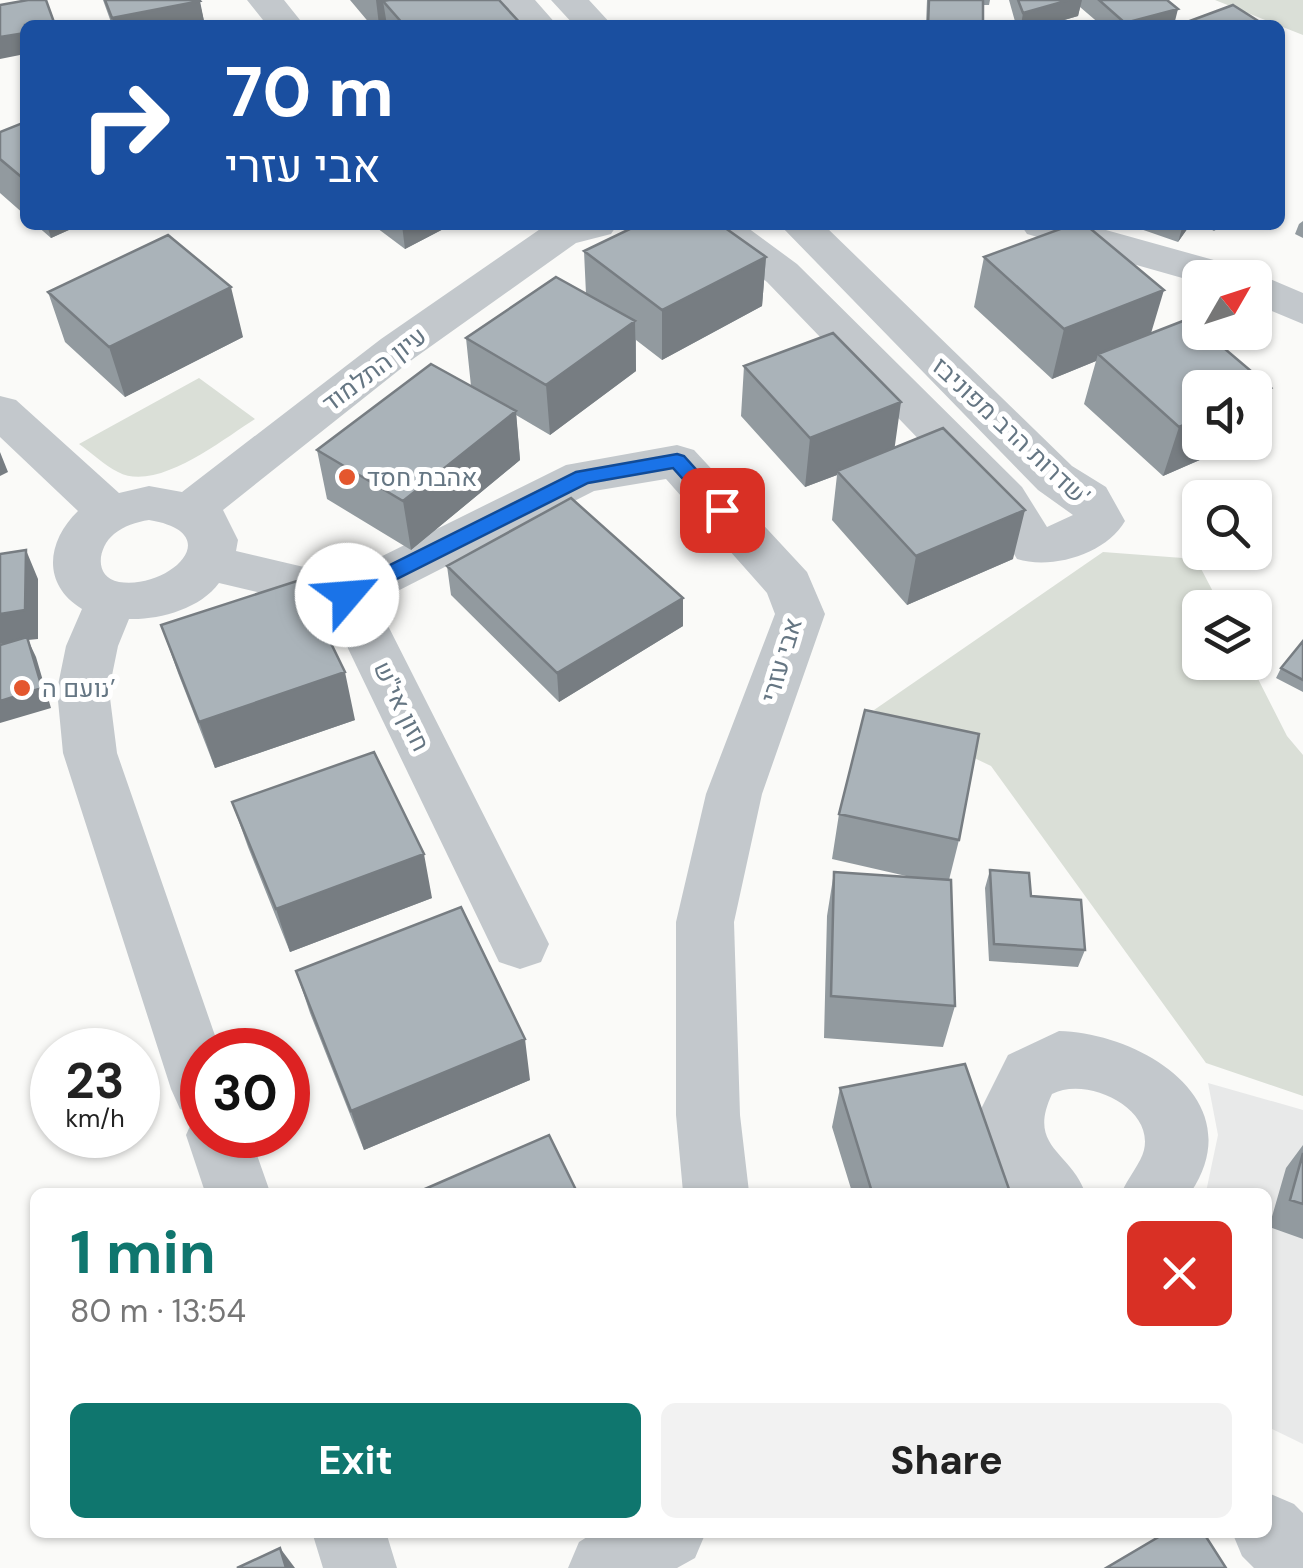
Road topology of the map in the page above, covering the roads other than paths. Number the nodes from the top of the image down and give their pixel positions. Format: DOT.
graph roads {
  1 [pos="265,0"];
  2 [pos="515,0"];
  3 [pos="569,0"];
  4 [pos="282,20"];
  5 [pos="534,20"];
  6 [pos="589,20"];
  7 [pos="571,230"];
  8 [pos="725,230"];
  9 [pos="806,230"];
  10 [pos="1060,230"];
  11 [pos="1182,264"];
  12 [pos="1272,296"];
  13 [pos="1303,310"];
  14 [pos="0,411"];
  15 [pos="191,510"];
  16 [pos="111,514"];
  17 [pos="210,562"];
  18 [pos="347,595"];
  19 [pos="110,600"];
  20 [pos="520,944"];
  21 [pos="182,1028"];
  22 [pos="226,1158"];
  23 [pos="236,1188"];
  24 [pos="716,1188"];
  25 [pos="1048,1188"];
  26 [pos="1159,1188"];
  27 [pos="1272,1534"];
  28 [pos="351,1538"];
  29 [pos="658,1538"];
  30 [pos="1303,1566"];
  31 [pos="360,1568"];
  32 [pos="605,1568"];
  1 -- 4 [label="street"];
  2 -- 5 [label="street"];
  3 -- 6 [label="street"];
  7 -- 15 [label="street, עיון התלמוד"];
  8 -- 9 [label="street, שדרות הרב מפוניבז'"];
  10 -- 11 [label="street"];
  12 -- 13 [label="street"];
  14 -- 16 [label="street"];
  15 -- 16 [label="street"];
  15 -- 17 [label="street"];
  16 -- 19 [label="street"];
  17 -- 18 [label="street"];
  17 -- 19 [label="street"];
  18 -- 20 [label="street, חזון אי\"ש"];
  18 -- 24 [label="street, אבי עזרי"];
  19 -- 21 [label="street"];
  22 -- 23 [label="street"];
  25 -- 26 [label="street"];
  27 -- 30 [label="street"];
  28 -- 31 [label="street"];
  29 -- 32 [label="street"];
}
